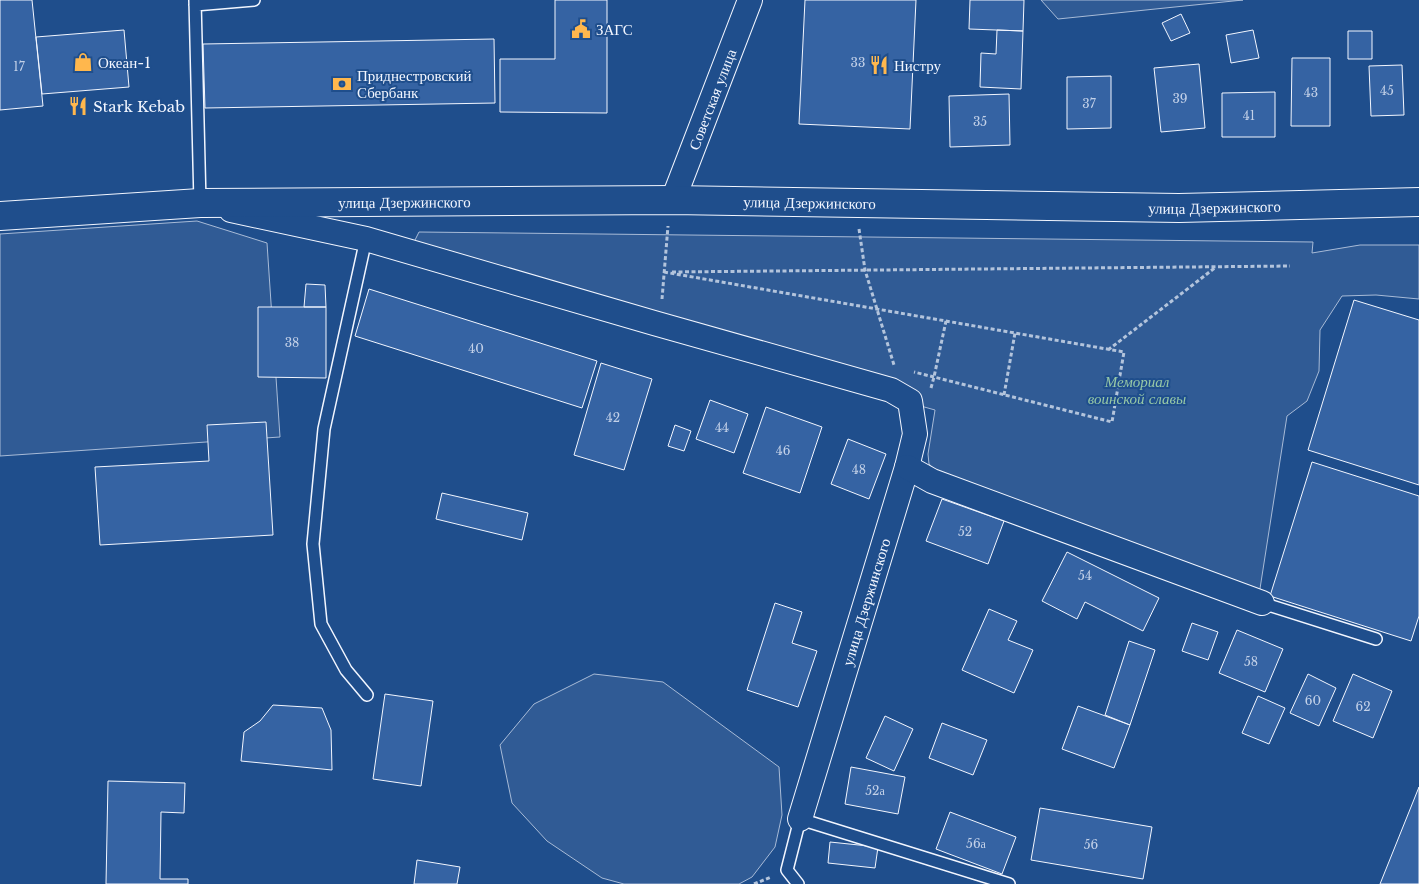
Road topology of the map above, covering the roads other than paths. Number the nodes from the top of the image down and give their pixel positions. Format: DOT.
graph roads {
  1 [pos="254,0"];
  2 [pos="750,0"];
  3 [pos="197,2"];
  4 [pos="673,200"];
  5 [pos="1419,202"];
  6 [pos="200,203"];
  7 [pos="0,216"];
  8 [pos="366,239"];
  9 [pos="907,467"];
  10 [pos="1262,603"];
  11 [pos="1376,639"];
  12 [pos="367,695"];
  13 [pos="800,819"];
  14 [pos="798,884"];
  15 [pos="1009,884"];
  1 -- 3 [label="lane"];
  2 -- 4 [label="street, Советская улица"];
  3 -- 6 [label="lane"];
  4 -- 5 [label="highway, улица Дзержинского"];
  4 -- 6 [label="highway, улица Дзержинского"];
  6 -- 7 [label="highway, улица Дзержинского"];
  6 -- 8 [label="street, улица Дзержинского"];
  8 -- 9 [label="street, улица Дзержинского"];
  8 -- 12 [label="lane"];
  9 -- 10 [label="street"];
  9 -- 13 [label="street, улица Дзержинского"];
  10 -- 11 [label="lane"];
  13 -- 14 [label="lane"];
  13 -- 15 [label="lane"];
}
